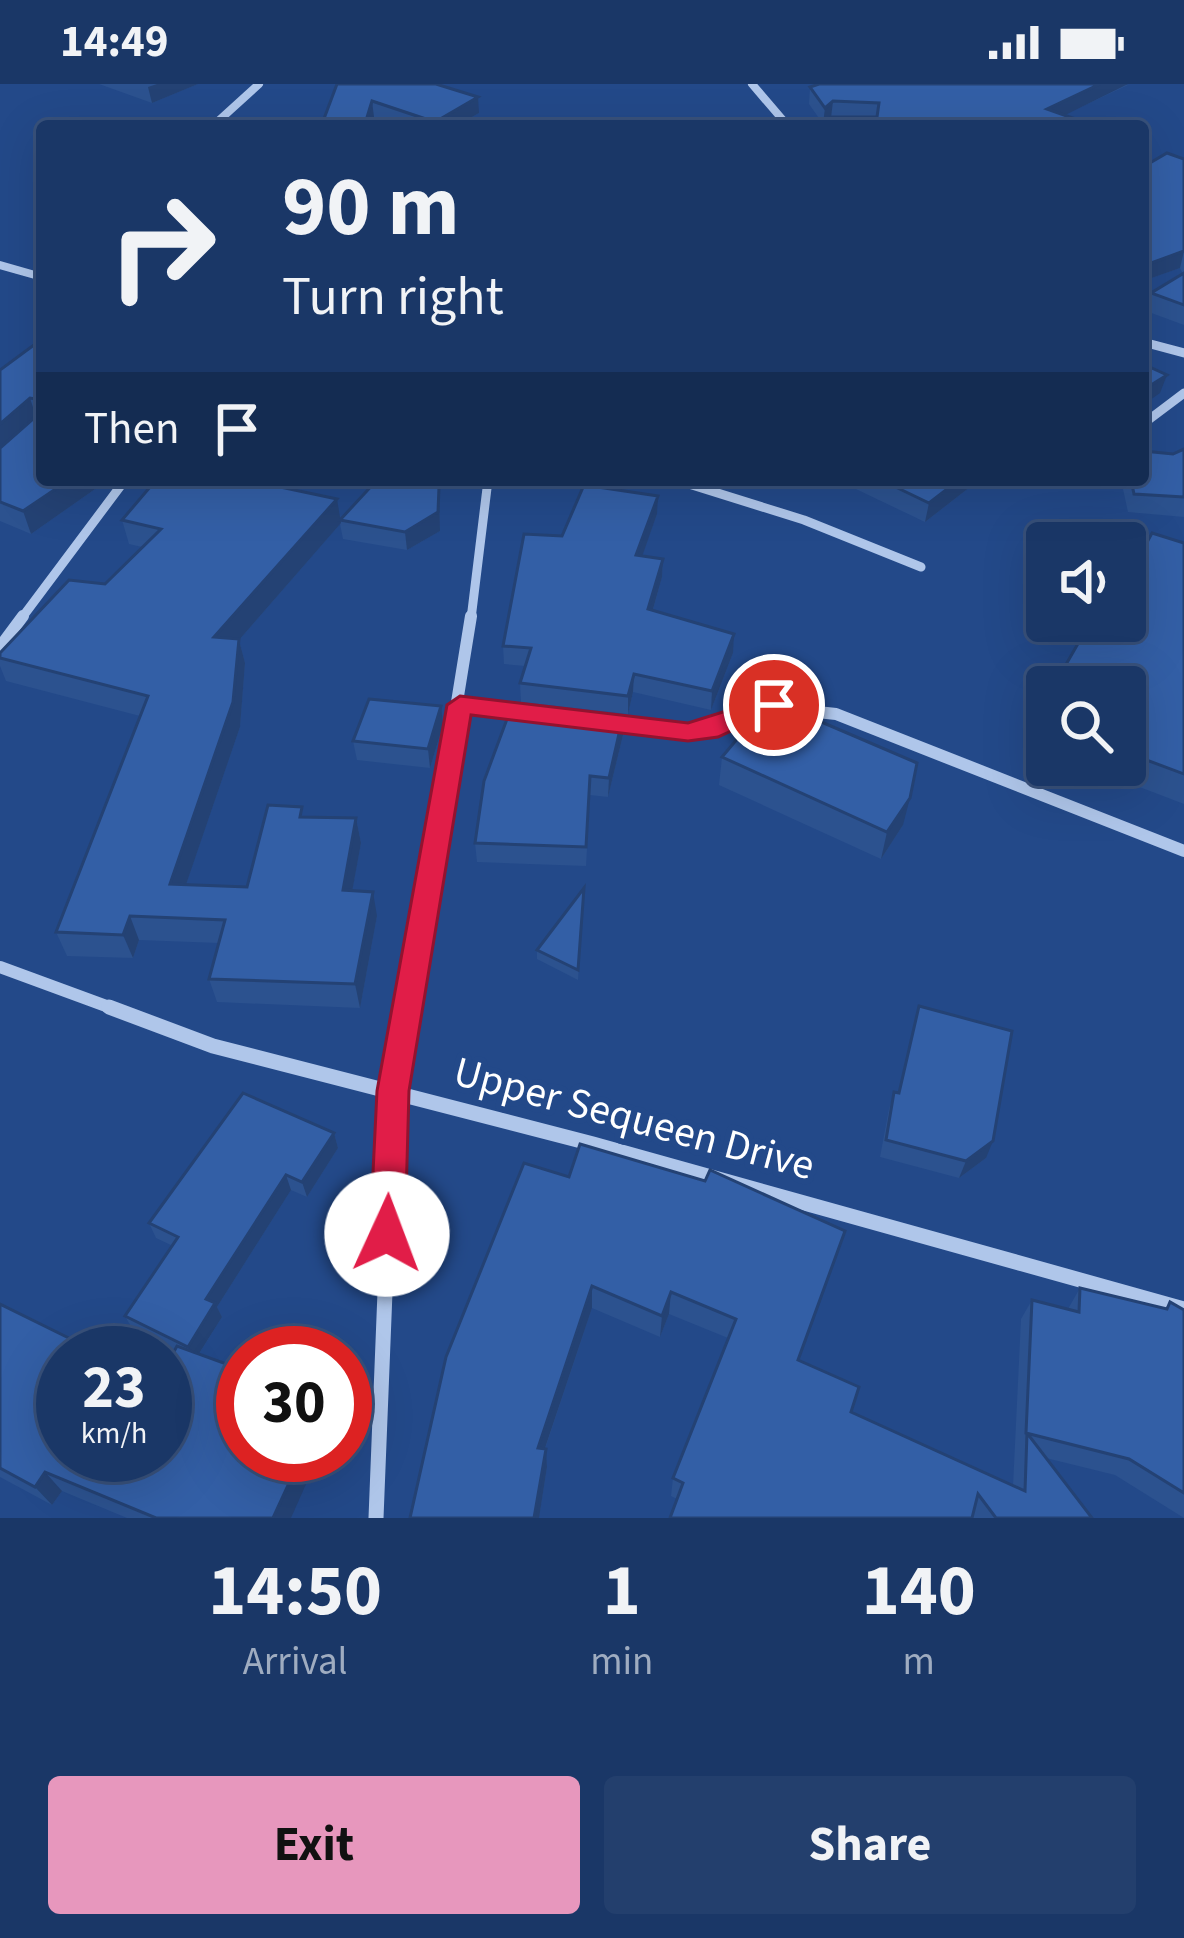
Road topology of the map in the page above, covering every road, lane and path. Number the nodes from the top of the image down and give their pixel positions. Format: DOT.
graph roads {
  1 [pos="259,84"];
  2 [pos="752,84"];
  3 [pos="218,120"];
  4 [pos="783,120"];
  5 [pos="0,265"];
  6 [pos="36,276"];
  7 [pos="1149,344"];
  8 [pos="1184,353"];
  9 [pos="1184,392"];
  10 [pos="1149,419"];
  11 [pos="121,486"];
  12 [pos="487,486"];
  13 [pos="695,486"];
  14 [pos="921,567"];
  15 [pos="0,647"];
  16 [pos="460,705"];
  17 [pos="551,716"];
  18 [pos="596,721"];
  19 [pos="1184,851"];
  20 [pos="0,967"];
  21 [pos="393,1091"];
  22 [pos="1184,1309"];
  23 [pos="376,1518"];
  1 -- 3 [label="street"];
  2 -- 4 [label="street"];
  5 -- 6 [label="street"];
  7 -- 8 [label="street"];
  9 -- 10 [label="street"];
  11 -- 15 [label="street"];
  12 -- 16 [label="street"];
  13 -- 14 [label="street"];
  16 -- 17 [label="street"];
  16 -- 21 [label="street"];
  18 -- 19 [label="street"];
  20 -- 21 [label="street, Upper Sequeen Drive"];
  21 -- 22 [label="street, Upper Sequeen Drive"];
  21 -- 23 [label="street"];
}
